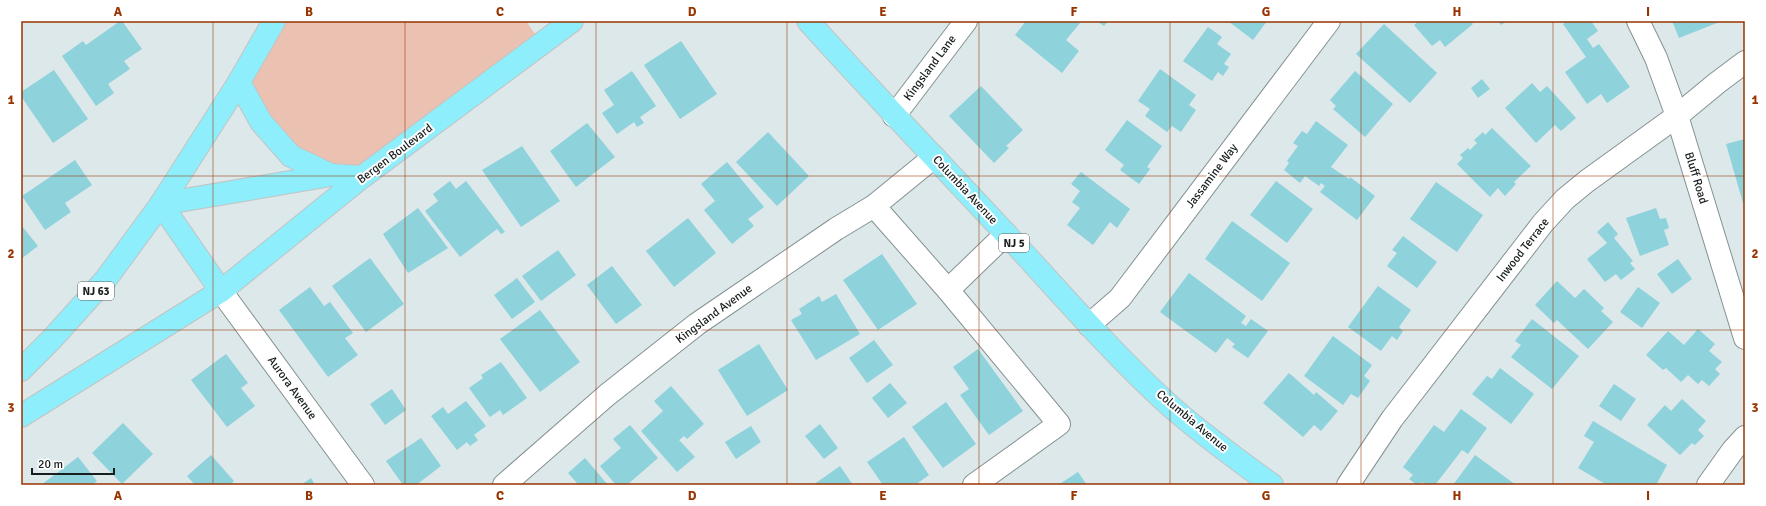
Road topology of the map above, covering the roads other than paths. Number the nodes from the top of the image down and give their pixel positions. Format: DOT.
graph roads {
  1 [pos="274,21"];
  2 [pos="572,21"];
  3 [pos="808,21"];
  4 [pos="966,21"];
  5 [pos="1329,21"];
  6 [pos="1638,21"];
  7 [pos="1745,62"];
  8 [pos="239,82"];
  9 [pos="894,116"];
  10 [pos="1677,116"];
  11 [pos="934,157"];
  12 [pos="331,175"];
  13 [pos="362,177"];
  14 [pos="161,204"];
  15 [pos="874,206"];
  16 [pos="1006,234"];
  17 [pos="948,290"];
  18 [pos="221,291"];
  19 [pos="1089,325"];
  20 [pos="1745,338"];
  21 [pos="21,370"];
  22 [pos="21,416"];
  23 [pos="1745,437"];
  24 [pos="363,485"];
  25 [pos="504,485"];
  26 [pos="974,485"];
  27 [pos="1272,485"];
  28 [pos="1348,485"];
  29 [pos="1708,485"];
  1 -- 8 [label="main road, NJ 63"];
  2 -- 13 [label="main road, Bergen Boulevard"];
  3 -- 9 [label="main road, Columbia Avenue / NJ 5"];
  4 -- 9 [label="street, Kingsland Lane"];
  5 -- 19 [label="street, Jassamine Way"];
  6 -- 10 [label="street, Bluff Road"];
  7 -- 10 [label="street, Inwood Terrace"];
  8 -- 12 [label="main road"];
  8 -- 14 [label="main road, NJ 63"];
  9 -- 11 [label="main road, Columbia Avenue / NJ 5"];
  10 -- 20 [label="street, Bluff Road"];
  10 -- 28 [label="street, Inwood Terrace"];
  11 -- 15 [label="street, Kingsland Avenue"];
  11 -- 16 [label="main road, Columbia Avenue / NJ 5"];
  12 -- 13 [label="main road"];
  12 -- 14 [label="main road"];
  13 -- 18 [label="main road, Bergen Boulevard"];
  14 -- 18 [label="main road"];
  14 -- 21 [label="main road, NJ 63"];
  15 -- 17 [label="street"];
  15 -- 25 [label="street, Kingsland Avenue"];
  16 -- 17 [label="street"];
  16 -- 19 [label="main road, Columbia Avenue / NJ 5"];
  17 -- 26 [label="street"];
  18 -- 22 [label="main road, Bergen Boulevard"];
  18 -- 24 [label="street, Aurora Avenue"];
  19 -- 27 [label="main road, Columbia Avenue / NJ 5"];
  23 -- 29 [label="street"];
}
